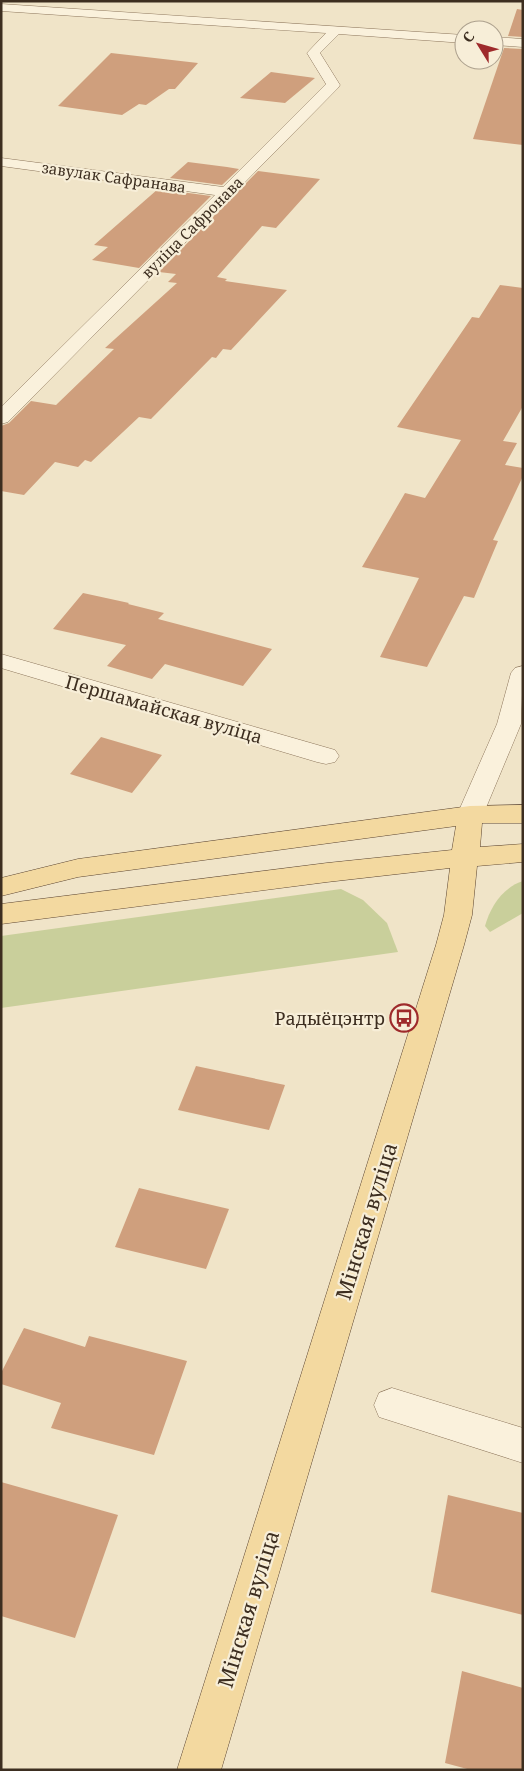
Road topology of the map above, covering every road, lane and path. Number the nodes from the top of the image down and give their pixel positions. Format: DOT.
graph roads {
  1 [pos="32,5"];
  2 [pos="1,8"];
  3 [pos="336,30"];
  4 [pos="454,38"];
  5 [pos="504,42"];
  6 [pos="523,43"];
  7 [pos="1,162"];
  8 [pos="226,192"];
  9 [pos="1,418"];
  10 [pos="1,661"];
  11 [pos="523,673"];
  12 [pos="326,756"];
  13 [pos="523,814"];
  14 [pos="470,815"];
  15 [pos="523,853"];
  16 [pos="466,857"];
  17 [pos="1,887"];
  18 [pos="1,914"];
  19 [pos="392,1405"];
  20 [pos="523,1446"];
  21 [pos="199,1770"];
  1 -- 2 [label="street"];
  1 -- 3 [label="street"];
  3 -- 4 [label="street"];
  3 -- 8 [label="street, вуліца Сафронава"];
  5 -- 6 [label="street"];
  7 -- 8 [label="street, завулак Сафранава"];
  8 -- 9 [label="street, вуліца Сафронава"];
  10 -- 12 [label="street, Першамайская вуліца"];
  11 -- 14 [label="street, Мінская вуліца"];
  13 -- 14 [label="main road"];
  14 -- 16 [label="main road, Мінская вуліца"];
  14 -- 17 [label="main road"];
  15 -- 16 [label="main road"];
  16 -- 18 [label="main road"];
  16 -- 21 [label="main road, Мінская вуліца"];
  19 -- 20 [label="street"];
}
